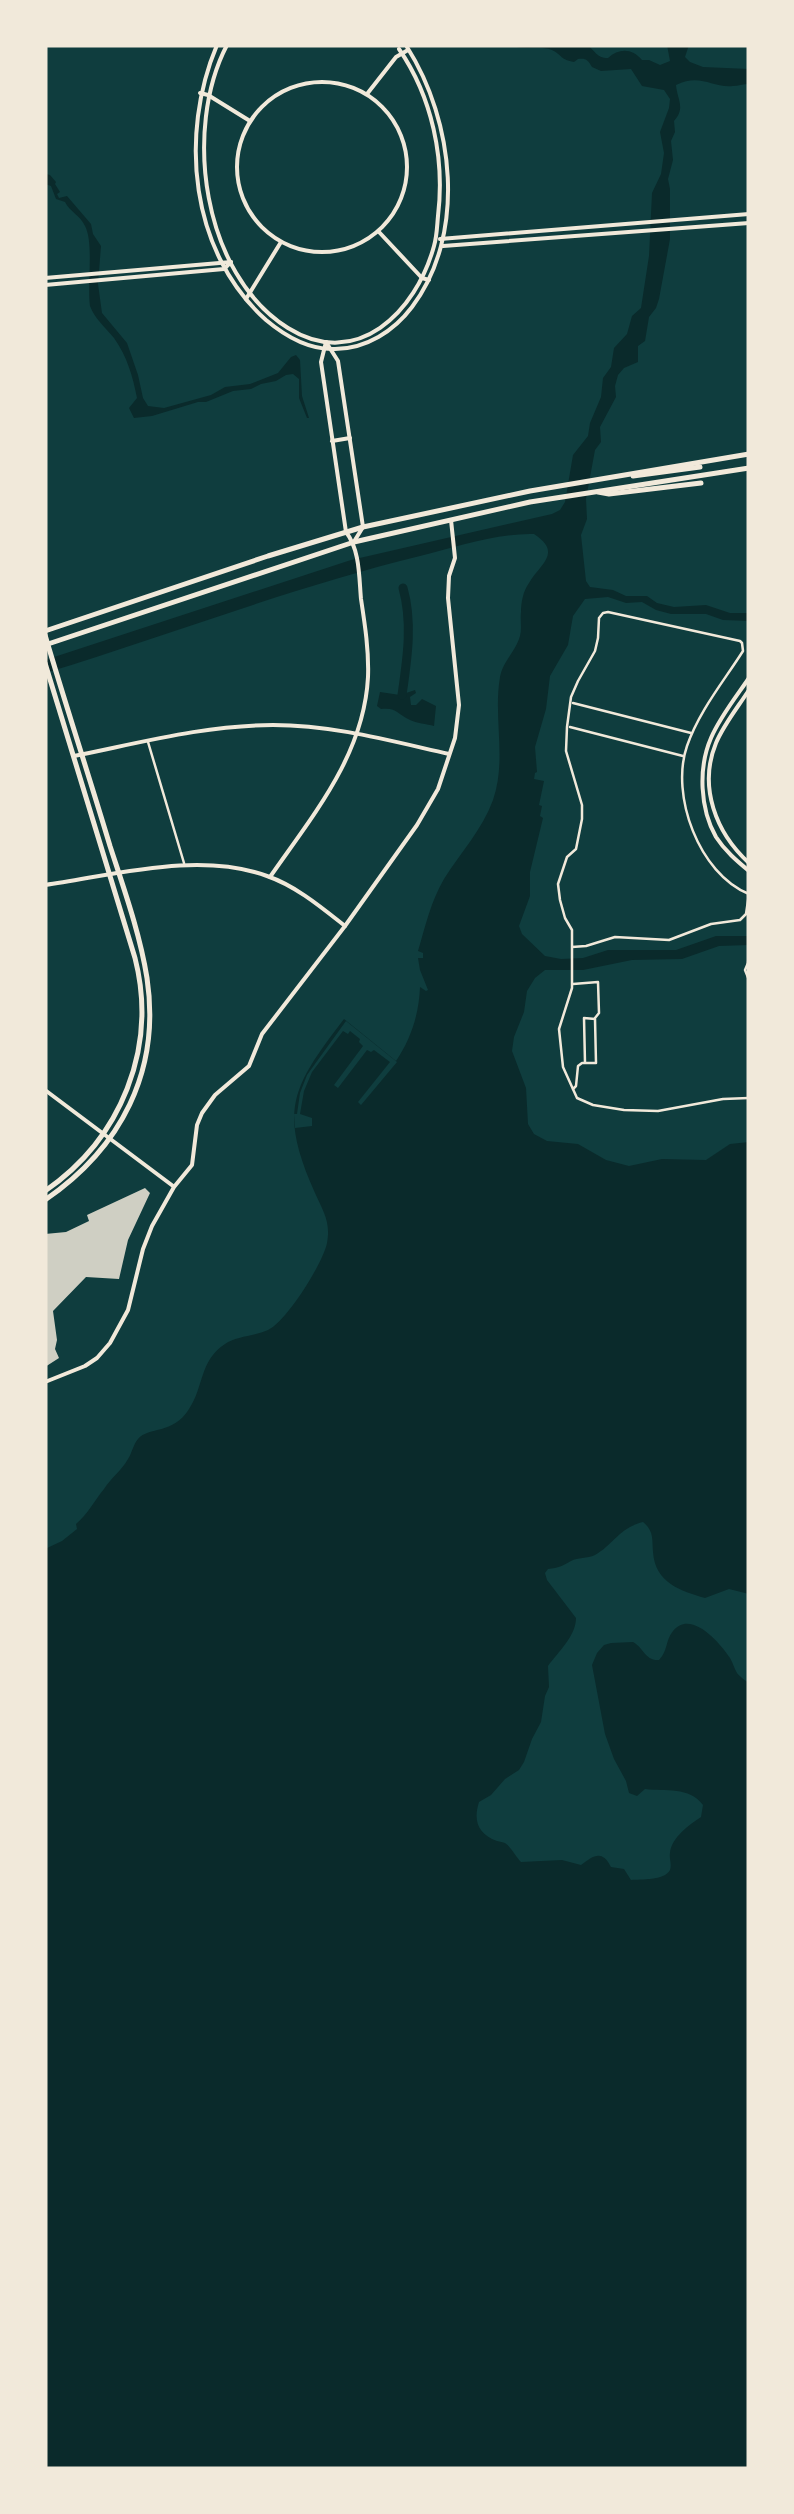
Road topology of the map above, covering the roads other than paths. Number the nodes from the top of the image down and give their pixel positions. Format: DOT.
graph roads {
  1 [pos="217,45"];
  2 [pos="227,45"];
  3 [pos="403,48"];
  4 [pos="200,93"];
  5 [pos="367,94"];
  6 [pos="208,95"];
  7 [pos="250,121"];
  8 [pos="749,214"];
  9 [pos="749,223"];
  10 [pos="378,231"];
  11 [pos="439,240"];
  12 [pos="281,242"];
  13 [pos="442,246"];
  14 [pos="232,262"];
  15 [pos="223,266"];
  16 [pos="425,279"];
  17 [pos="45,282"];
  18 [pos="251,294"];
  19 [pos="246,300"];
  20 [pos="326,342"];
  21 [pos="324,349"];
  22 [pos="332,350"];
  23 [pos="350,438"];
  24 [pos="332,441"];
  25 [pos="749,454"];
  26 [pos="700,467"];
  27 [pos="749,468"];
  28 [pos="594,480"];
  29 [pos="701,483"];
  30 [pos="593,492"];
  31 [pos="451,520"];
  32 [pos="362,528"];
  33 [pos="346,532"];
  34 [pos="354,542"];
  35 [pos="45,633"];
  36 [pos="46,645"];
  37 [pos="45,663"];
  38 [pos="52,674"];
  39 [pos="749,678"];
  40 [pos="749,690"];
  41 [pos="571,702"];
  42 [pos="567,726"];
  43 [pos="357,733"];
  44 [pos="692,733"];
  45 [pos="148,742"];
  46 [pos="82,755"];
  47 [pos="451,755"];
  48 [pos="74,756"];
  49 [pos="684,756"];
  50 [pos="749,862"];
  51 [pos="184,864"];
  52 [pos="749,871"];
  53 [pos="115,875"];
  54 [pos="270,876"];
  55 [pos="45,885"];
  56 [pos="345,926"];
  57 [pos="572,947"];
  58 [pos="749,951"];
  59 [pos="749,962"];
  60 [pos="749,978"];
  61 [pos="572,984"];
  62 [pos="594,1018"];
  63 [pos="749,1022"];
  64 [pos="749,1054"];
  65 [pos="584,1063"];
  66 [pos="45,1090"];
  67 [pos="572,1090"];
  68 [pos="749,1098"];
  69 [pos="103,1136"];
  70 [pos="110,1141"];
  71 [pos="174,1188"];
  72 [pos="45,1191"];
  73 [pos="45,1200"];
  74 [pos="45,1382"];
  1 -- 4 [label="street"];
  2 -- 6 [label="street"];
  3 -- 5 [label="street"];
  3 -- 11 [label="street"];
  4 -- 6 [label="street"];
  4 -- 15 [label="street"];
  5 -- 7 [label="street"];
  5 -- 10 [label="street"];
  6 -- 7 [label="street"];
  6 -- 14 [label="street"];
  7 -- 12 [label="street"];
  8 -- 11 [label="street"];
  9 -- 13 [label="street"];
  10 -- 12 [label="street"];
  10 -- 16 [label="street"];
  11 -- 13 [label="street"];
  11 -- 16 [label="street"];
  12 -- 18 [label="street"];
  13 -- 16 [label="street"];
  14 -- 15 [label="street"];
  14 -- 18 [label="street"];
  15 -- 17 [label="street"];
  15 -- 19 [label="street"];
  16 -- 20 [label="street"];
  16 -- 22 [label="street"];
  18 -- 19 [label="street"];
  18 -- 20 [label="street"];
  19 -- 21 [label="street"];
  20 -- 21 [label="street"];
  20 -- 22 [label="street"];
  21 -- 22 [label="street"];
  21 -- 24 [label="street"];
  22 -- 23 [label="street"];
  23 -- 24 [label="street"];
  23 -- 32 [label="street"];
  24 -- 33 [label="street"];
  25 -- 28 [label="main road"];
  26 -- 28 [label="main road"];
  27 -- 30 [label="main road"];
  28 -- 32 [label="main road"];
  29 -- 30 [label="main road"];
  30 -- 31 [label="main road"];
  31 -- 34 [label="main road"];
  31 -- 47 [label="street"];
  32 -- 33 [label="main road"];
  32 -- 34 [label="street"];
  33 -- 34 [label="street"];
  33 -- 35 [label="main road"];
  34 -- 36 [label="main road"];
  34 -- 43 [label="street"];
  35 -- 36 [label="main road"];
  36 -- 38 [label="main road"];
  37 -- 38 [label="main road"];
  38 -- 46 [label="main road"];
  38 -- 48 [label="main road"];
  39 -- 52 [label="street"];
  40 -- 50 [label="street"];
  41 -- 42 [label="street"];
  41 -- 44 [label="street"];
  41 -- 44 [label="street"];
  42 -- 49 [label="street"];
  42 -- 57 [label="street"];
  43 -- 45 [label="street"];
  43 -- 47 [label="street"];
  43 -- 54 [label="street"];
  44 -- 49 [label="street"];
  45 -- 46 [label="street"];
  45 -- 51 [label="street"];
  46 -- 48 [label="street"];
  46 -- 53 [label="main road"];
  47 -- 56 [label="street"];
  48 -- 53 [label="main road"];
  49 -- 57 [label="street"];
  51 -- 53 [label="street"];
  51 -- 54 [label="street"];
  53 -- 55 [label="street"];
  53 -- 69 [label="main road"];
  53 -- 70 [label="main road"];
  54 -- 56 [label="street"];
  56 -- 71 [label="street"];
  57 -- 61 [label="street"];
  58 -- 59 [label="street"];
  59 -- 60 [label="street"];
  61 -- 62 [label="street"];
  61 -- 67 [label="street"];
  62 -- 65 [label="street"];
  62 -- 65 [label="street"];
  63 -- 64 [label="street"];
  65 -- 67 [label="street"];
  66 -- 69 [label="street"];
  67 -- 68 [label="street"];
  69 -- 70 [label="street"];
  69 -- 72 [label="main road"];
  70 -- 71 [label="street"];
  70 -- 73 [label="main road"];
  71 -- 74 [label="street"];
}
